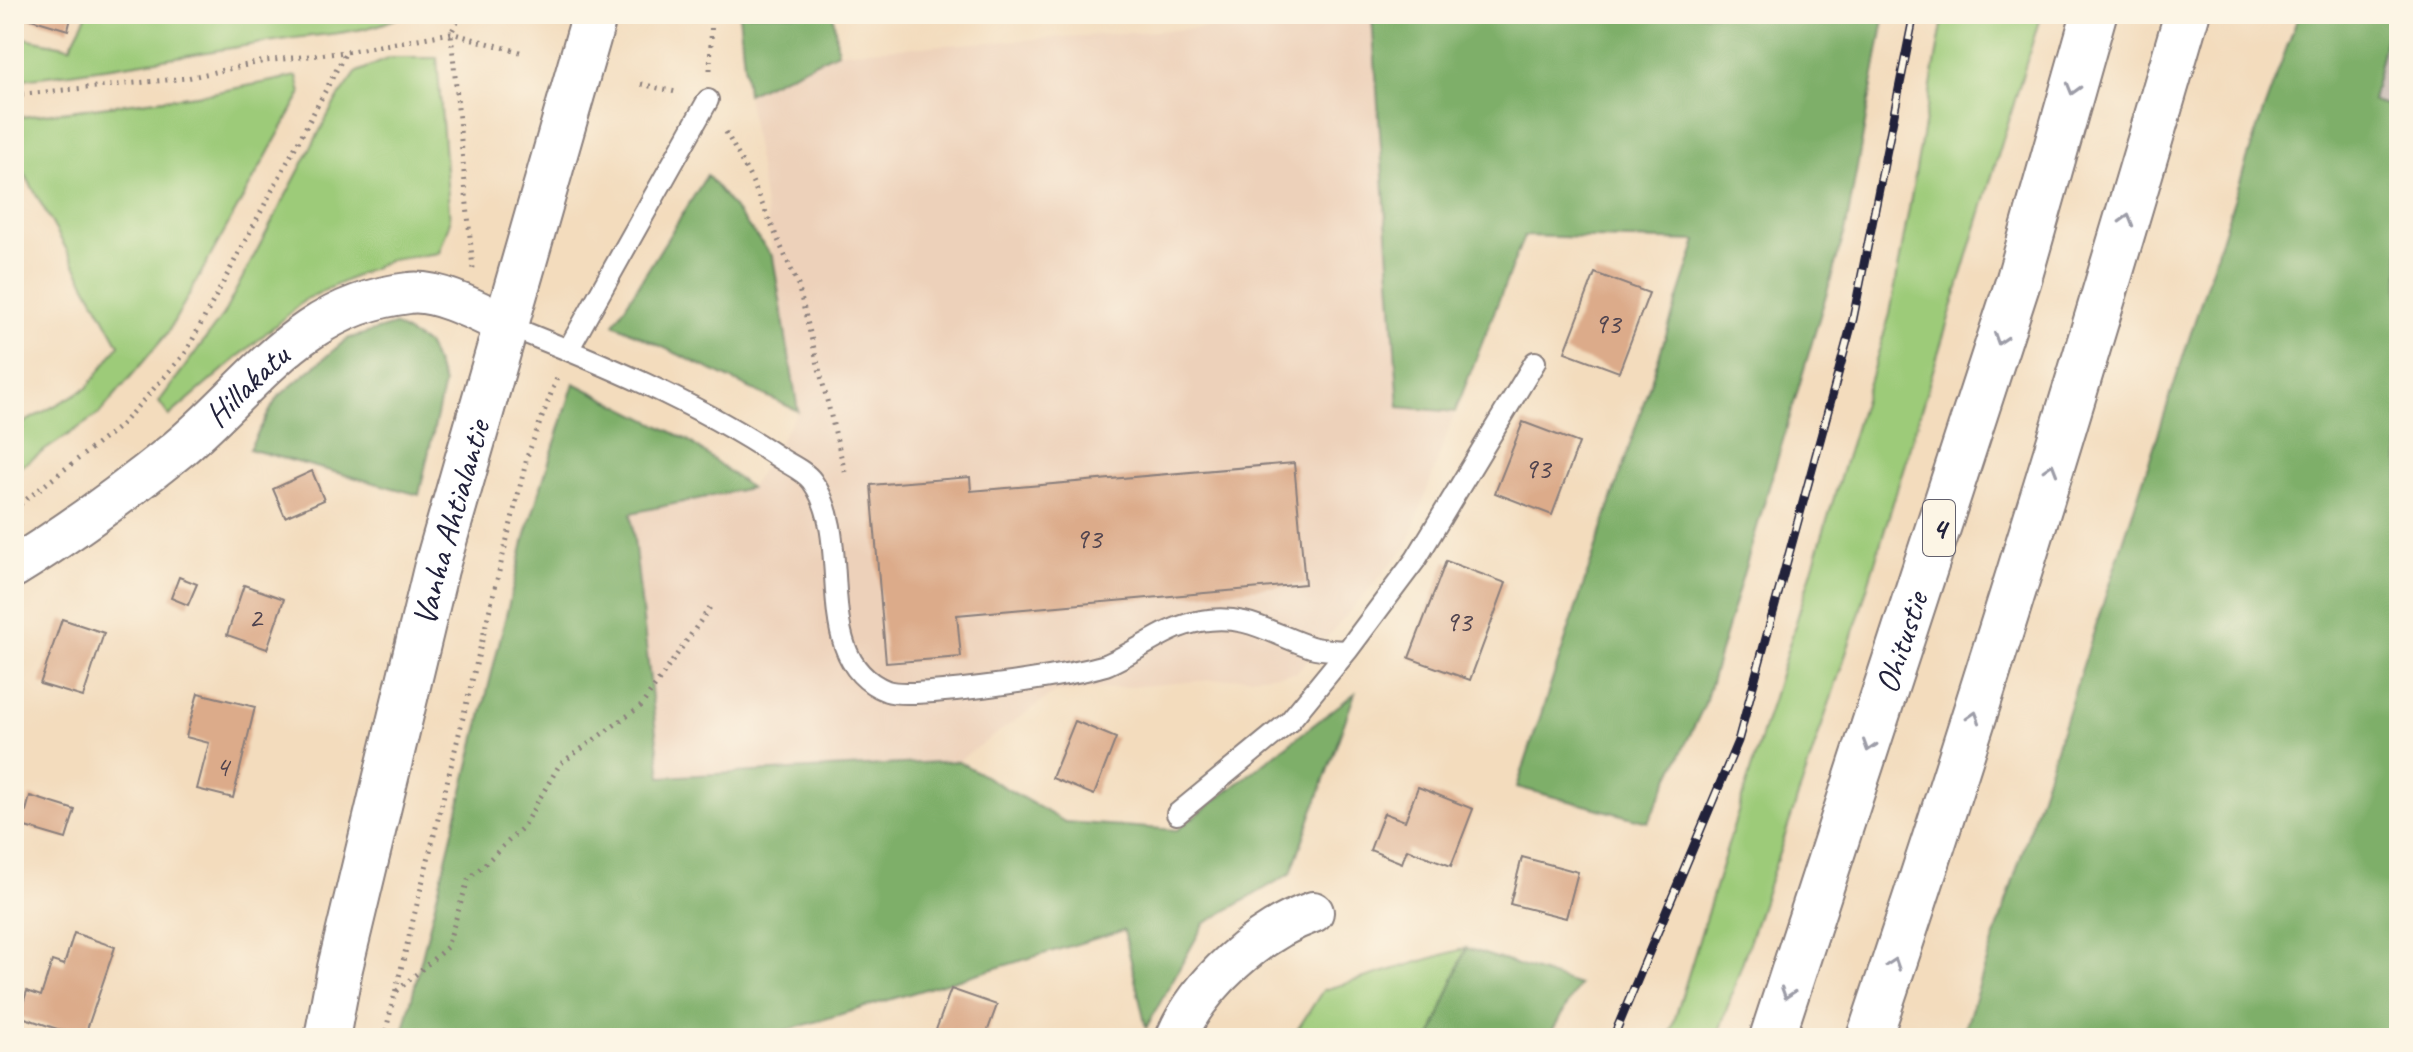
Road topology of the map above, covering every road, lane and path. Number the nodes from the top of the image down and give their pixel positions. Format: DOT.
graph roads {
  1 [pos="461,14"];
  2 [pos="595,14"];
  3 [pos="712,14"];
  4 [pos="2094,14"];
  5 [pos="2187,14"];
  6 [pos="451,33"];
  7 [pos="346,52"];
  8 [pos="520,52"];
  9 [pos="14,95"];
  10 [pos="708,100"];
  11 [pos="463,305"];
  12 [pos="506,325"];
  13 [pos="568,350"];
  14 [pos="1535,362"];
  15 [pos="850,490"];
  16 [pos="14,509"];
  17 [pos="14,567"];
  18 [pos="713,603"];
  19 [pos="1347,651"];
  20 [pos="1177,814"];
  21 [pos="1313,912"];
  22 [pos="396,991"];
  23 [pos="327,1038"];
  24 [pos="384,1038"];
  25 [pos="1176,1038"];
  26 [pos="1772,1038"];
  27 [pos="1869,1038"];
  1 -- 6 [label="path"];
  2 -- 12 [label="main road, Vanha Ahtialantie"];
  3 -- 10 [label="path"];
  4 -- 26 [label="main road, Ohitustie / 4, one-way"];
  27 -- 5 [label="main road, one-way"];
  6 -- 7 [label="path"];
  6 -- 8 [label="path"];
  6 -- 11 [label="path"];
  7 -- 9 [label="path"];
  7 -- 16 [label="path"];
  10 -- 13 [label="lane"];
  10 -- 15 [label="path"];
  11 -- 12 [label="street, Hillakatu"];
  11 -- 17 [label="street, Hillakatu"];
  12 -- 13 [label="lane"];
  12 -- 23 [label="main road, Vanha Ahtialantie"];
  13 -- 19 [label="lane"];
  13 -- 22 [label="path"];
  14 -- 19 [label="lane"];
  18 -- 22 [label="path"];
  19 -- 20 [label="lane"];
  21 -- 25 [label="street"];
  22 -- 24 [label="path"];
}
